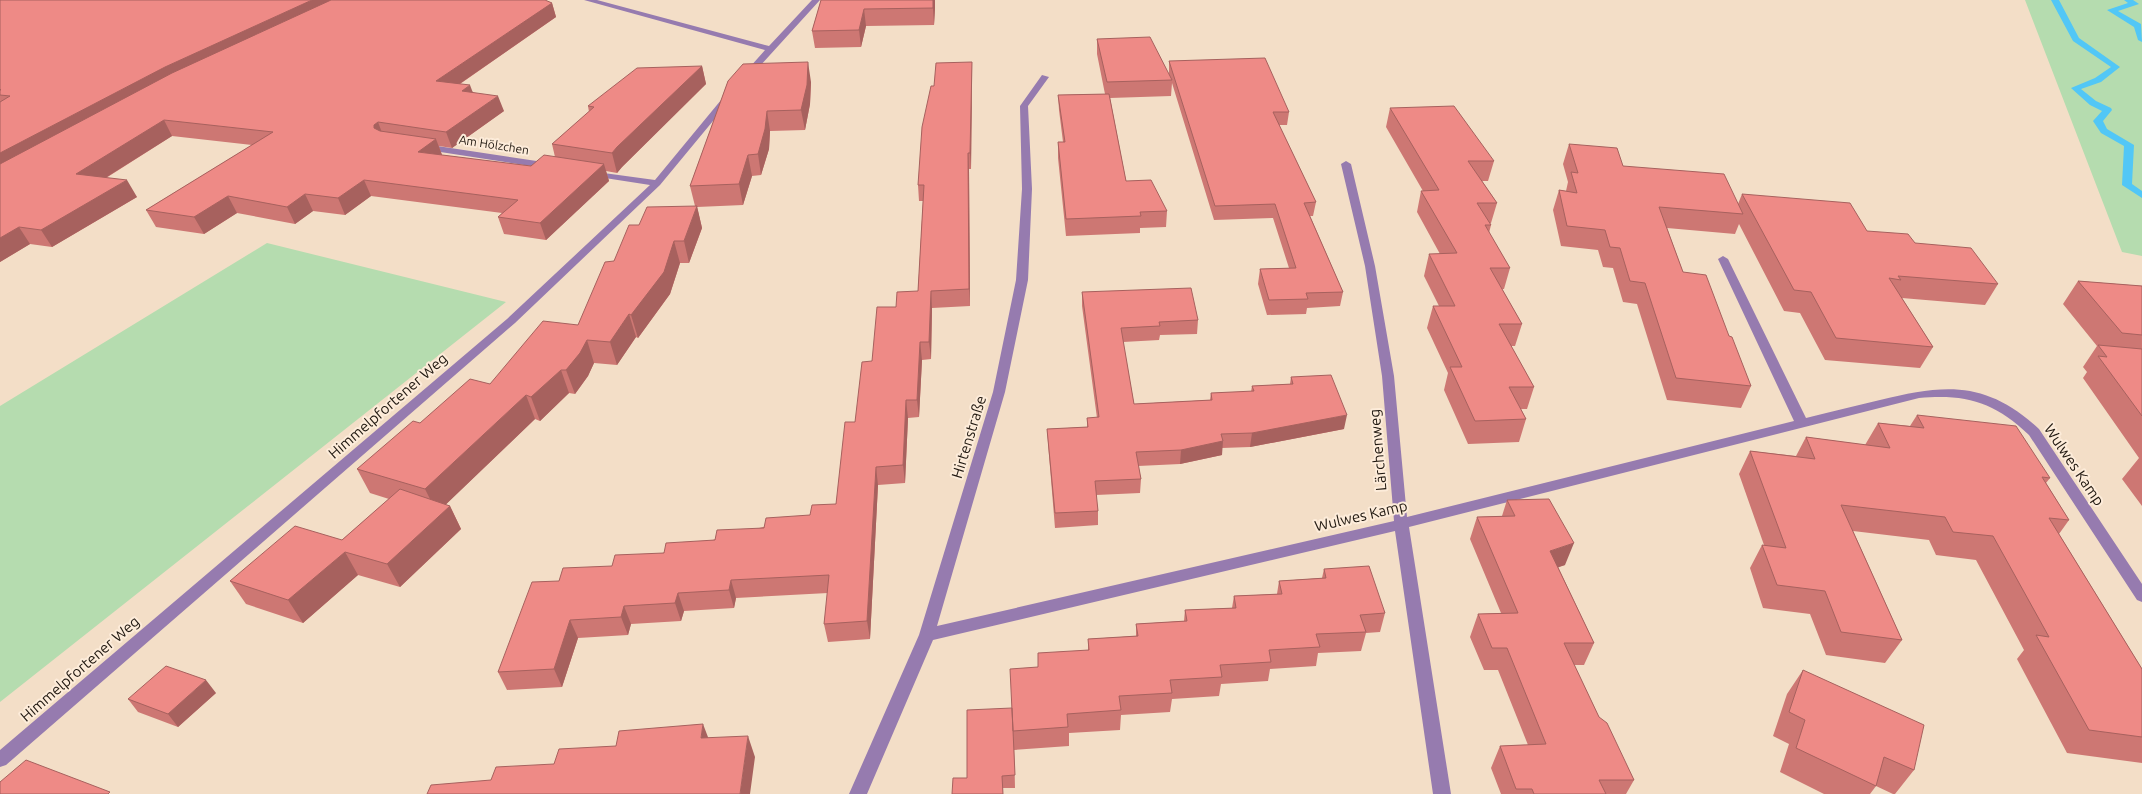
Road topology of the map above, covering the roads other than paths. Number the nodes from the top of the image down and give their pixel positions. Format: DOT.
graph roads {
  1 [pos="588,0"];
  2 [pos="816,0"];
  3 [pos="770,49"];
  4 [pos="1045,77"];
  5 [pos="416,146"];
  6 [pos="1346,164"];
  7 [pos="560,168"];
  8 [pos="580,171"];
  9 [pos="657,182"];
  10 [pos="1723,259"];
  11 [pos="1802,424"];
  12 [pos="1401,524"];
  13 [pos="2142,596"];
  14 [pos="927,635"];
  15 [pos="0,760"];
  16 [pos="858,794"];
  17 [pos="1442,794"];
  1 -- 3 [label="street"];
  2 -- 3 [label="street, Himmelpfortener Weg"];
  3 -- 9 [label="street, Himmelpfortener Weg"];
  4 -- 14 [label="street, Hirtenstraße"];
  5 -- 7 [label="street, Am Hölzchen"];
  6 -- 12 [label="street, Lärchenweg"];
  8 -- 9 [label="street"];
  9 -- 15 [label="street, Himmelpfortener Weg"];
  10 -- 11 [label="street"];
  11 -- 12 [label="street, Wulwes Kamp"];
  11 -- 13 [label="street, Wulwes Kamp"];
  12 -- 14 [label="street, Wulwes Kamp"];
  12 -- 17 [label="street, Lärchenweg"];
  14 -- 16 [label="street, Hirtenstraße"];
}
